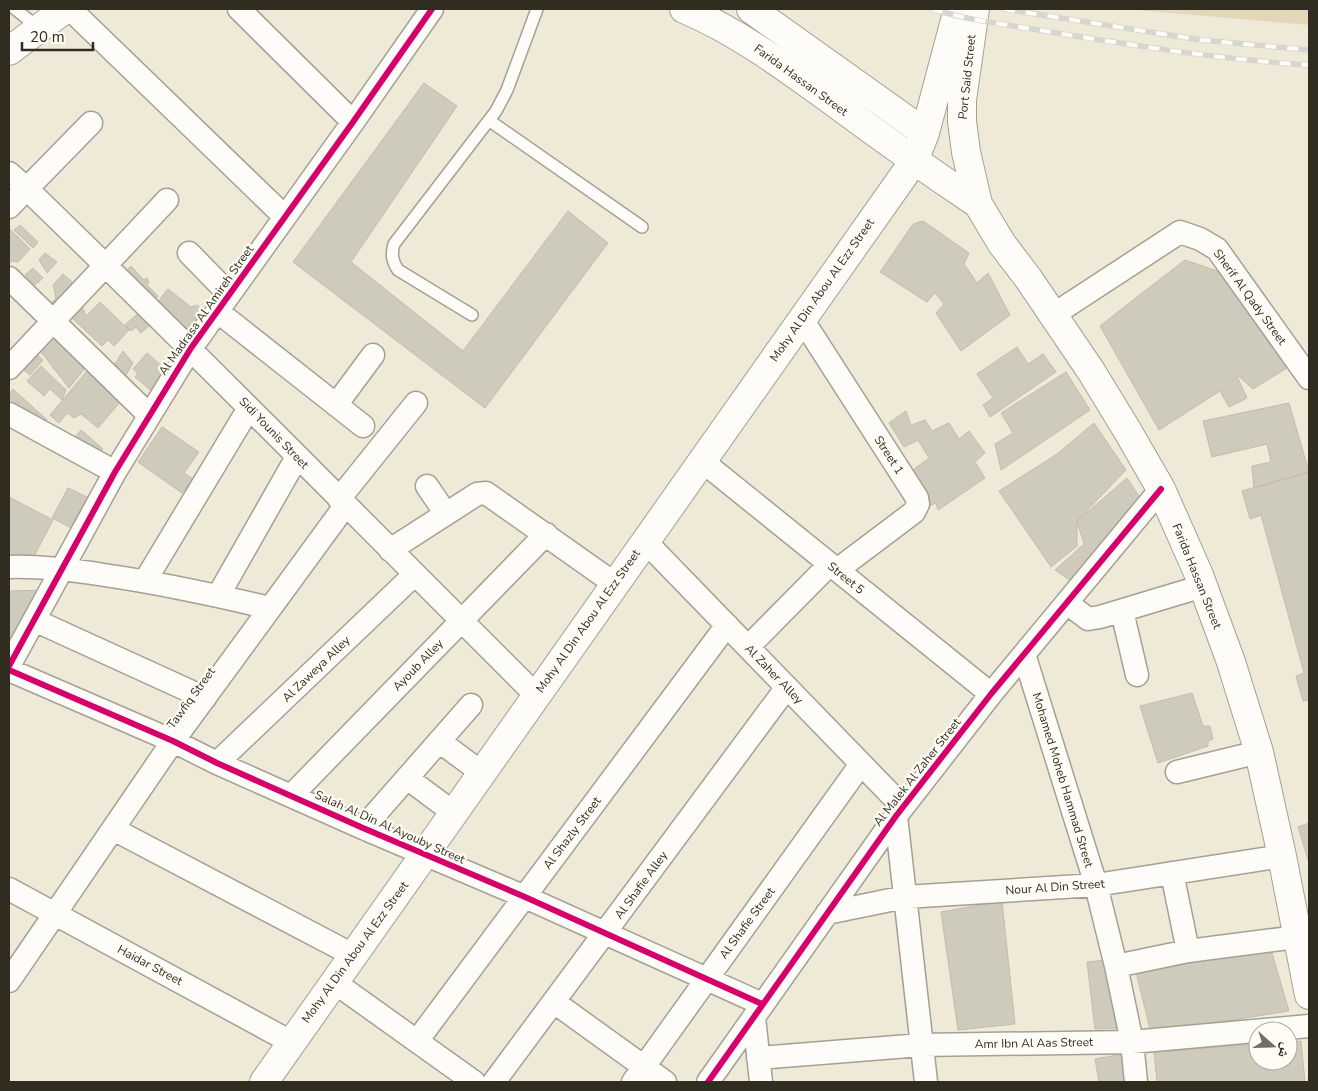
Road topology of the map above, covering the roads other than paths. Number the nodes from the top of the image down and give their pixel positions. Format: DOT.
graph roads {
  1 [pos="15,9"];
  2 [pos="65,9"];
  3 [pos="70,9"];
  4 [pos="239,9"];
  5 [pos="432,9"];
  6 [pos="537,9"];
  7 [pos="684,9"];
  8 [pos="751,9"];
  9 [pos="958,9"];
  10 [pos="975,9"];
  11 [pos="39,28"];
  12 [pos="9,51"];
  13 [pos="490,121"];
  14 [pos="354,122"];
  15 [pos="91,123"];
  16 [pos="925,132"];
  17 [pos="914,161"];
  18 [pos="9,173"];
  19 [pos="27,188"];
  20 [pos="167,200"];
  21 [pos="978,204"];
  22 [pos="9,207"];
  23 [pos="285,217"];
  24 [pos="642,227"];
  25 [pos="188,253"];
  26 [pos="106,265"];
  27 [pos="9,278"];
  28 [pos="223,303"];
  29 [pos="472,315"];
  30 [pos="1053,315"];
  31 [pos="802,319"];
  32 [pos="53,321"];
  33 [pos="191,348"];
  34 [pos="373,355"];
  35 [pos="9,368"];
  36 [pos="1309,378"];
  37 [pos="416,403"];
  38 [pos="336,405"];
  39 [pos="249,408"];
  40 [pos="9,414"];
  41 [pos="149,415"];
  42 [pos="363,426"];
  43 [pos="297,458"];
  44 [pos="702,461"];
  45 [pos="115,472"];
  46 [pos="427,486"];
  47 [pos="1161,489"];
  48 [pos="342,502"];
  49 [pos="446,514"];
  50 [pos="546,534"];
  51 [pos="645,541"];
  52 [pos="390,550"];
  53 [pos="9,567"];
  54 [pos="833,567"];
  55 [pos="62,568"];
  56 [pos="414,574"];
  57 [pos="145,581"];
  58 [pos="615,584"];
  59 [pos="1203,586"];
  60 [pos="218,596"];
  61 [pos="1067,603"];
  62 [pos="270,608"];
  63 [pos="1122,610"];
  64 [pos="34,620"];
  65 [pos="461,621"];
  66 [pos="727,625"];
  67 [pos="748,647"];
  68 [pos="1024,654"];
  69 [pos="9,668"];
  70 [pos="1137,675"];
  71 [pos="787,687"];
  72 [pos="991,694"];
  73 [pos="536,695"];
  74 [pos="205,698"];
  75 [pos="471,705"];
  76 [pos="173,741"];
  77 [pos="439,741"];
  78 [pos="1259,752"];
  79 [pos="218,763"];
  80 [pos="861,764"];
  81 [pos="1176,772"];
  82 [pos="482,773"];
  83 [pos="407,778"];
  84 [pos="291,796"];
  85 [pos="900,812"];
  86 [pos="454,813"];
  87 [pos="363,828"];
  88 [pos="113,829"];
  89 [pos="424,856"];
  90 [pos="1282,856"];
  91 [pos="1172,873"];
  92 [pos="1096,885"];
  93 [pos="9,889"];
  94 [pos="905,897"];
  95 [pos="525,898"];
  96 [pos="827,913"];
  97 [pos="55,914"];
  98 [pos="604,934"];
  99 [pos="1298,937"];
  100 [pos="1188,951"];
  101 [pos="353,955"];
  102 [pos="1116,966"];
  103 [pos="706,980"];
  104 [pos="9,981"];
  105 [pos="334,982"];
  106 [pos="1309,994"];
  107 [pos="554,1002"];
  108 [pos="758,1011"];
  109 [pos="1309,1026"];
  110 [pos="417,1041"];
  111 [pos="291,1042"];
  112 [pos="1132,1042"];
  113 [pos="921,1045"];
  114 [pos="758,1058"];
  115 [pos="638,1075"];
  116 [pos="264,1082"];
  117 [pos="474,1082"];
  118 [pos="494,1082"];
  119 [pos="666,1082"];
  120 [pos="708,1082"];
  121 [pos="761,1082"];
  122 [pos="926,1082"];
  123 [pos="1136,1082"];
  1 -- 11 [label="lane"];
  2 -- 11 [label="main road"];
  3 -- 23 [label="street"];
  4 -- 14 [label="street"];
  5 -- 14 [label="street, Al Madrasa Al Amireh Street"];
  6 -- 13 [label="lane"];
  7 -- 17 [label="main road, Farida Hassan Street"];
  8 -- 16 [label="main road"];
  9 -- 16 [label="main road, Port Said Street"];
  10 -- 21 [label="main road, Port Said Street"];
  11 -- 12 [label="main road"];
  13 -- 24 [label="lane"];
  13 -- 29 [label="lane"];
  14 -- 23 [label="street, Al Madrasa Al Amireh Street"];
  15 -- 19 [label="street"];
  16 -- 17 [label="main road, Port Said Street"];
  17 -- 21 [label="main road, Farida Hassan Street"];
  17 -- 31 [label="main road, Mohy Al Din Abou Al Ezz Street"];
  18 -- 19 [label="street, Sidi Younis Street"];
  19 -- 22 [label="street"];
  19 -- 26 [label="street, Sidi Younis Street"];
  20 -- 26 [label="street"];
  21 -- 30 [label="main road, Farida Hassan Street"];
  23 -- 28 [label="street, Al Madrasa Al Amireh Street"];
  25 -- 28 [label="street"];
  26 -- 32 [label="street"];
  26 -- 33 [label="street, Sidi Younis Street"];
  27 -- 32 [label="street"];
  28 -- 33 [label="street, Al Madrasa Al Amireh Street"];
  28 -- 38 [label="street"];
  30 -- 36 [label="street, Sherif Al Qady Street"];
  30 -- 47 [label="main road, Farida Hassan Street"];
  31 -- 44 [label="main road, Mohy Al Din Abou Al Ezz Street"];
  31 -- 54 [label="street, Street 1"];
  32 -- 35 [label="street"];
  32 -- 41 [label="street"];
  33 -- 39 [label="street, Sidi Younis Street"];
  33 -- 41 [label="street, Al Madrasa Al Amireh Street"];
  34 -- 38 [label="street"];
  37 -- 48 [label="street, Tawfiq Street"];
  38 -- 42 [label="street"];
  39 -- 43 [label="street, Sidi Younis Street"];
  39 -- 57 [label="street"];
  40 -- 45 [label="street"];
  41 -- 45 [label="street, Al Madrasa Al Amireh Street"];
  43 -- 48 [label="street, Sidi Younis Street"];
  43 -- 60 [label="street"];
  44 -- 51 [label="main road, Mohy Al Din Abou Al Ezz Street"];
  44 -- 54 [label="street, Street 5"];
  45 -- 55 [label="street, Al Madrasa Al Amireh Street"];
  46 -- 49 [label="street"];
  47 -- 59 [label="main road, Farida Hassan Street"];
  47 -- 61 [label="street, Al Malek Al Zaher Street"];
  48 -- 52 [label="street, Sidi Younis Street"];
  48 -- 62 [label="street, Tawfiq Street"];
  49 -- 50 [label="street"];
  49 -- 52 [label="street"];
  50 -- 58 [label="street"];
  50 -- 65 [label="street, Ayoub Alley"];
  51 -- 58 [label="main road, Mohy Al Din Abou Al Ezz Street"];
  51 -- 66 [label="street, Al Zaher Alley"];
  52 -- 56 [label="street, Sidi Younis Street"];
  53 -- 55 [label="street"];
  54 -- 67 [label="street"];
  54 -- 72 [label="street, Street 5"];
  55 -- 57 [label="street"];
  55 -- 64 [label="street, Al Madrasa Al Amireh Street"];
  56 -- 65 [label="street, Sidi Younis Street"];
  56 -- 79 [label="street, Al Zaweya Alley"];
  57 -- 60 [label="street"];
  58 -- 73 [label="main road, Mohy Al Din Abou Al Ezz Street"];
  59 -- 63 [label="street"];
  59 -- 78 [label="main road, Farida Hassan Street"];
  60 -- 62 [label="street"];
  61 -- 63 [label="street"];
  61 -- 68 [label="street, Al Malek Al Zaher Street"];
  62 -- 74 [label="street, Tawfiq Street"];
  63 -- 70 [label="street"];
  64 -- 69 [label="street, Al Madrasa Al Amireh Street"];
  64 -- 74 [label="street"];
  65 -- 73 [label="street, Sidi Younis Street"];
  65 -- 84 [label="street, Ayoub Alley"];
  66 -- 67 [label="street, Al Zaher Alley"];
  66 -- 95 [label="street, Al Shazly Street"];
  67 -- 71 [label="street, Al Zaher Alley"];
  68 -- 72 [label="street, Al Malek Al Zaher Street"];
  68 -- 92 [label="street, Mohamed Moheb Hammad Street"];
  69 -- 76 [label="street, Salah Al Din Al Ayouby Street"];
  71 -- 80 [label="street, Al Zaher Alley"];
  71 -- 98 [label="street, Al Shafie Alley"];
  72 -- 85 [label="street, Al Malek Al Zaher Street"];
  73 -- 82 [label="main road, Mohy Al Din Abou Al Ezz Street"];
  74 -- 76 [label="street, Tawfiq Street"];
  75 -- 77 [label="street"];
  76 -- 79 [label="street, Salah Al Din Al Ayouby Street"];
  76 -- 88 [label="street, Tawfiq Street"];
  77 -- 82 [label="street"];
  77 -- 83 [label="street"];
  78 -- 81 [label="street"];
  78 -- 90 [label="main road, Farida Hassan Street"];
  79 -- 84 [label="street, Salah Al Din Al Ayouby Street"];
  80 -- 85 [label="street, Al Zaher Alley"];
  80 -- 103 [label="street, Al Shafie Street"];
  82 -- 86 [label="main road, Mohy Al Din Abou Al Ezz Street"];
  83 -- 86 [label="street"];
  83 -- 87 [label="street"];
  84 -- 87 [label="street, Salah Al Din Al Ayouby Street"];
  85 -- 94 [label="street"];
  85 -- 96 [label="street, Al Malek Al Zaher Street"];
  86 -- 89 [label="main road, Mohy Al Din Abou Al Ezz Street"];
  87 -- 89 [label="street, Salah Al Din Al Ayouby Street"];
  88 -- 97 [label="street, Tawfiq Street"];
  88 -- 101 [label="street"];
  89 -- 95 [label="street, Salah Al Din Al Ayouby Street"];
  89 -- 101 [label="main road, Mohy Al Din Abou Al Ezz Street"];
  90 -- 91 [label="street, Nour Al Din Street"];
  90 -- 99 [label="main road, Farida Hassan Street"];
  91 -- 92 [label="street, Nour Al Din Street"];
  91 -- 100 [label="street"];
  92 -- 94 [label="street, Nour Al Din Street"];
  92 -- 102 [label="street, Mohamed Moheb Hammad Street"];
  93 -- 97 [label="street, Haidar Street"];
  94 -- 96 [label="street, Nour Al Din Street"];
  94 -- 113 [label="street"];
  95 -- 98 [label="street, Salah Al Din Al Ayouby Street"];
  95 -- 110 [label="street, Al Shazly Street"];
  96 -- 108 [label="street, Al Malek Al Zaher Street"];
  97 -- 104 [label="street, Tawfiq Street"];
  97 -- 111 [label="street, Haidar Street"];
  98 -- 103 [label="street, Salah Al Din Al Ayouby Street"];
  98 -- 107 [label="street, Al Shafie Alley"];
  99 -- 100 [label="street"];
  99 -- 106 [label="main road, Farida Hassan Street"];
  100 -- 102 [label="street"];
  101 -- 105 [label="main road, Mohy Al Din Abou Al Ezz Street"];
  102 -- 112 [label="street, Mohamed Moheb Hammad Street"];
  103 -- 108 [label="street, Salah Al Din Al Ayouby Street"];
  103 -- 115 [label="street, Al Shafie Street"];
  105 -- 110 [label="street"];
  105 -- 111 [label="main road, Mohy Al Din Abou Al Ezz Street"];
  107 -- 115 [label="street"];
  107 -- 118 [label="street, Al Shafie Alley"];
  108 -- 114 [label="street"];
  108 -- 120 [label="street, Al Malek Al Zaher Street"];
  109 -- 112 [label="street, Amr Ibn Al Aas Street"];
  110 -- 117 [label="street"];
  111 -- 116 [label="main road, Mohy Al Din Abou Al Ezz Street"];
  112 -- 113 [label="street, Amr Ibn Al Aas Street"];
  112 -- 123 [label="street, Mohamed Moheb Hammad Street"];
  113 -- 114 [label="street, Amr Ibn Al Aas Street"];
  113 -- 122 [label="street"];
  114 -- 121 [label="street"];
  115 -- 119 [label="street"];
}
